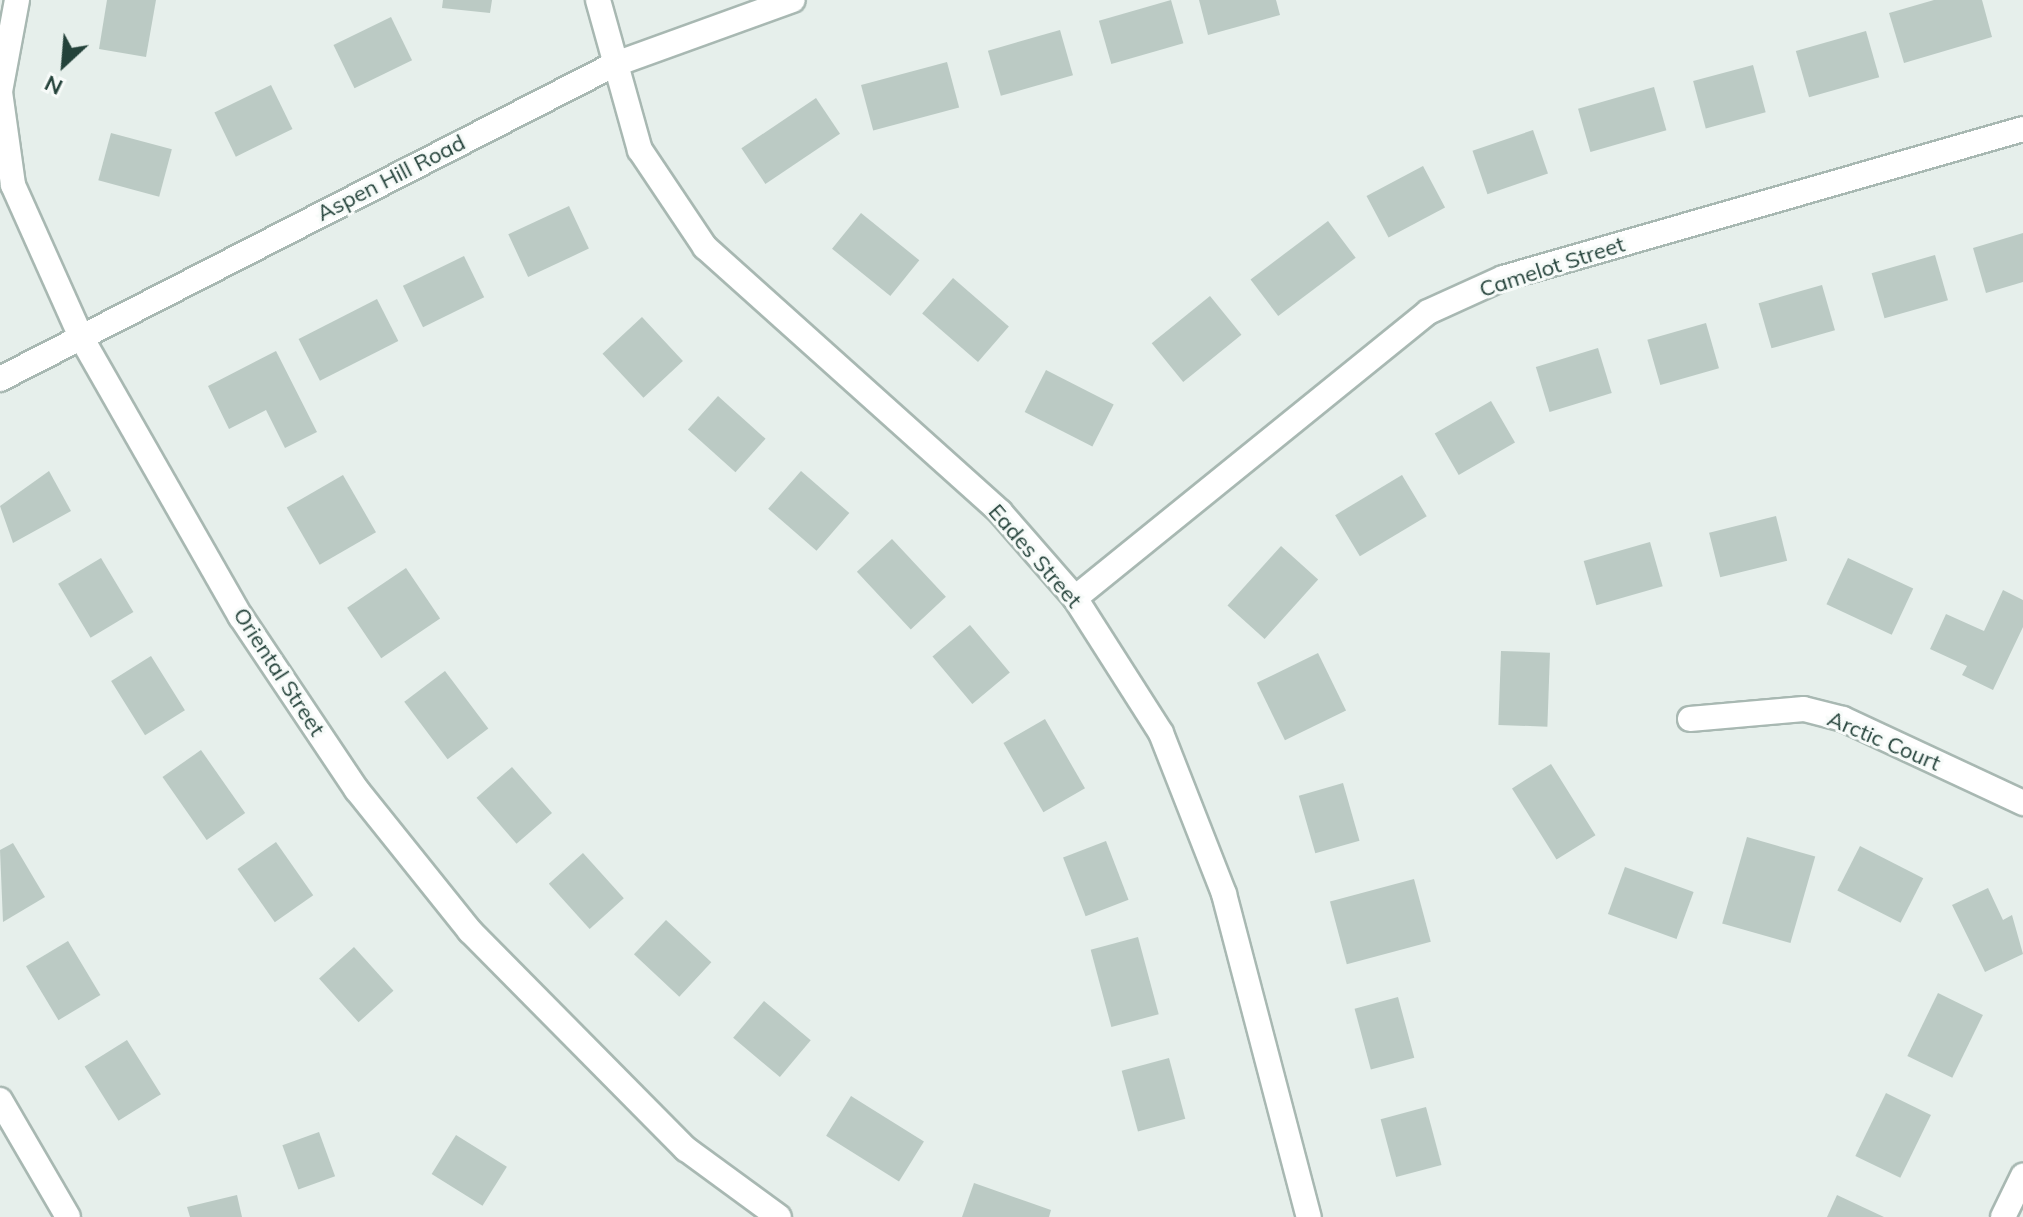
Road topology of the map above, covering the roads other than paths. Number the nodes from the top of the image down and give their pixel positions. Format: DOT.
graph roads {
  1 [pos="17,0"];
  2 [pos="598,0"];
  3 [pos="793,0"];
  4 [pos="613,65"];
  5 [pos="2023,129"];
  6 [pos="81,337"];
  7 [pos="0,379"];
  8 [pos="1075,598"];
  9 [pos="1690,719"];
  10 [pos="2023,803"];
  11 [pos="0,1100"];
  12 [pos="2023,1176"];
  13 [pos="68,1217"];
  14 [pos="779,1217"];
  15 [pos="1309,1217"];
  16 [pos="2003,1217"];
  1 -- 6 [label="street, Oriental Street"];
  2 -- 4 [label="street, Eades Street"];
  3 -- 4 [label="street, Aspen Hill Road"];
  4 -- 6 [label="street, Aspen Hill Road"];
  4 -- 8 [label="street, Eades Street"];
  5 -- 8 [label="street, Camelot Street"];
  6 -- 7 [label="street, Aspen Hill Road"];
  6 -- 14 [label="street, Oriental Street"];
  8 -- 15 [label="street, Eades Street"];
  9 -- 10 [label="street, Arctic Court"];
  11 -- 13 [label="street"];
  12 -- 16 [label="street"];
}
